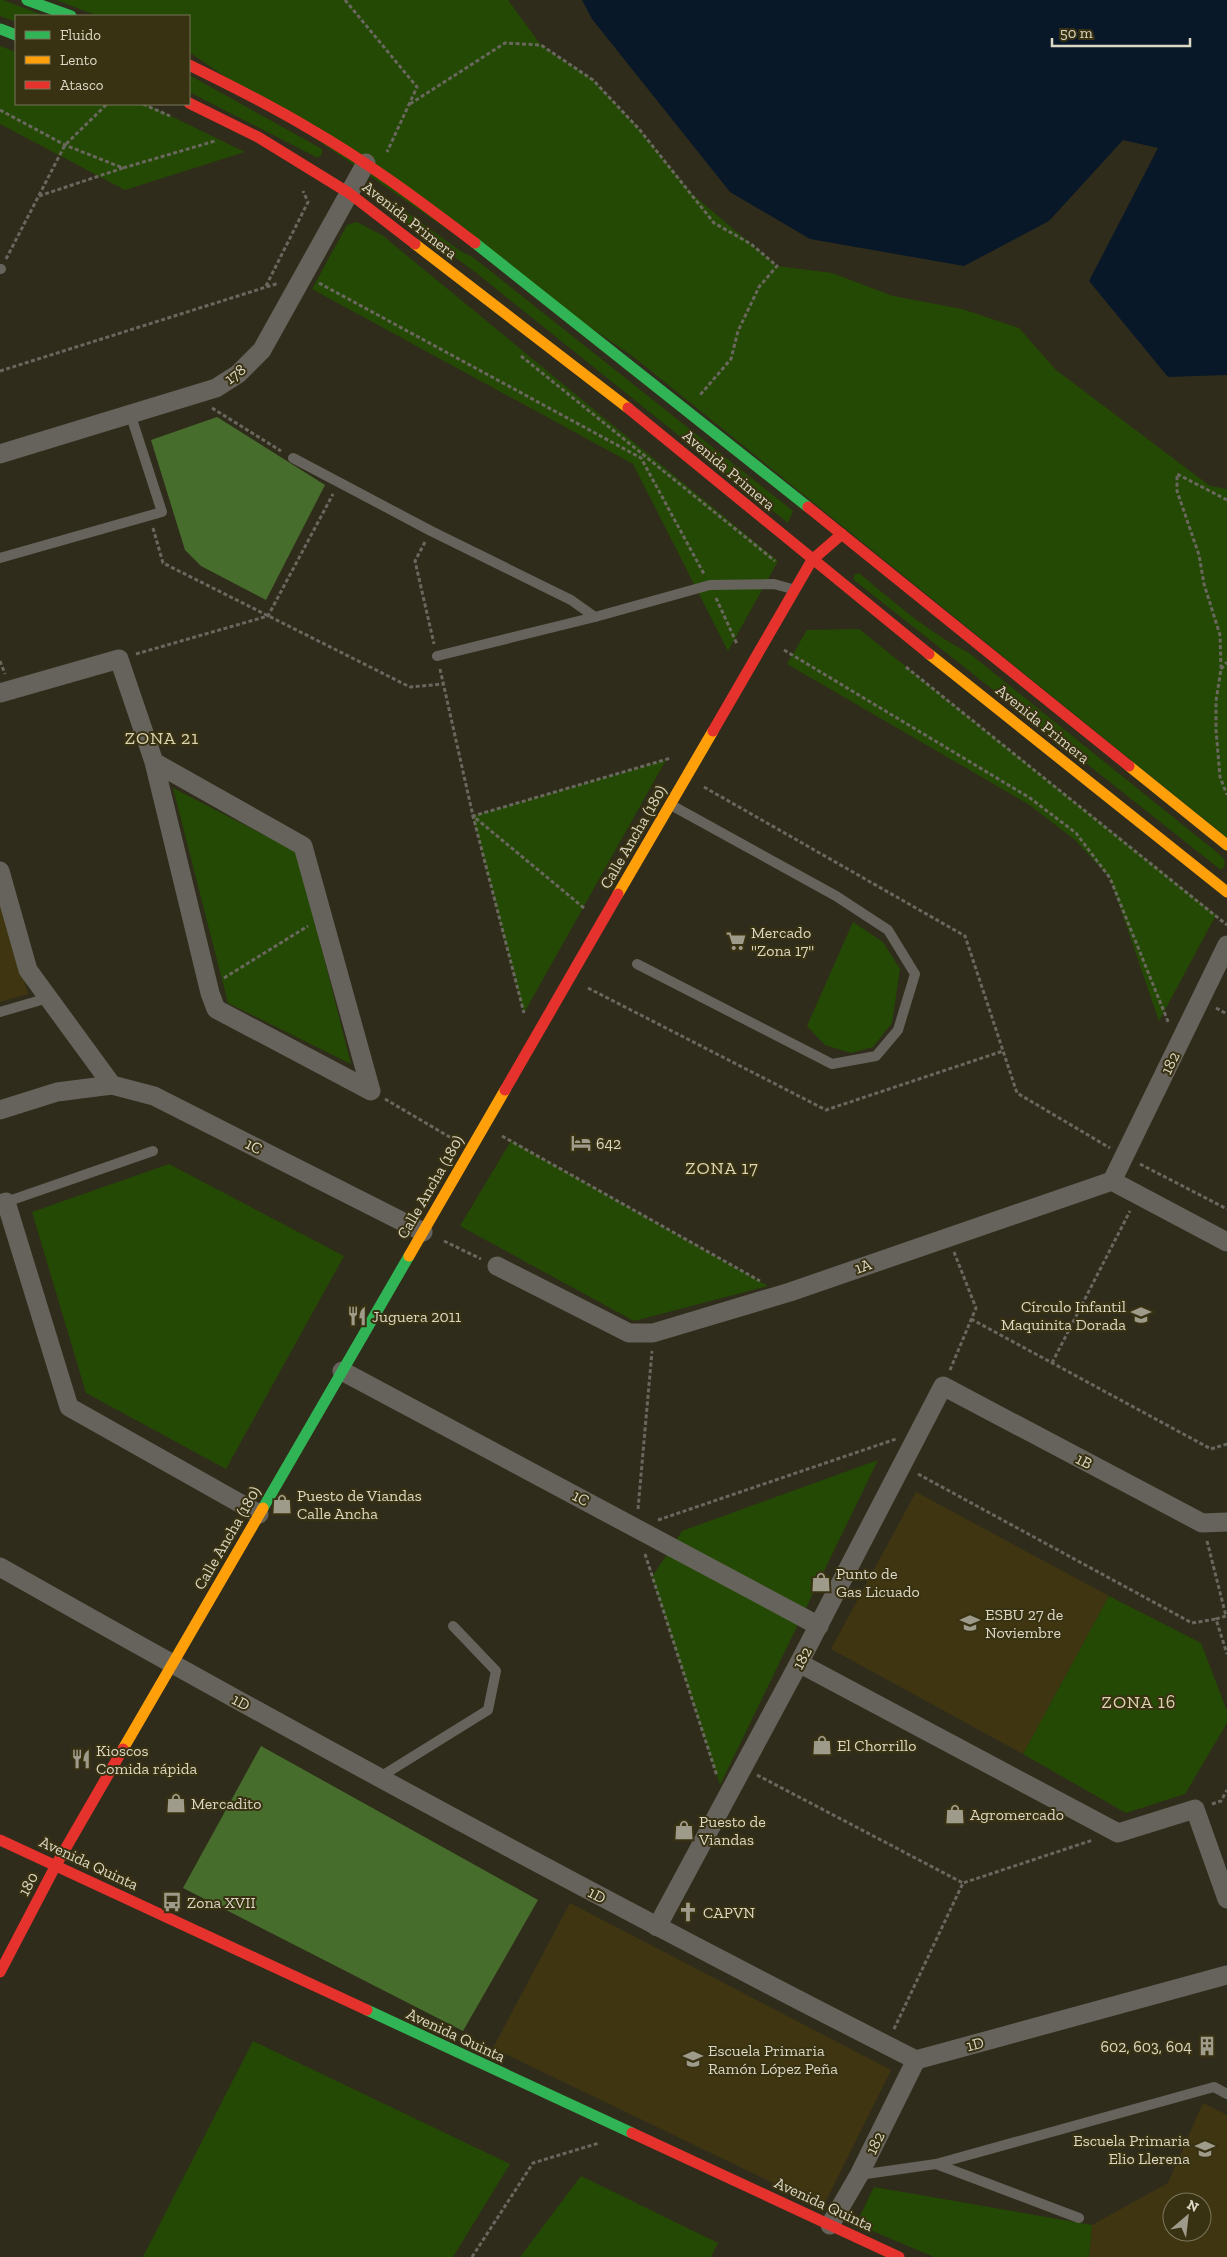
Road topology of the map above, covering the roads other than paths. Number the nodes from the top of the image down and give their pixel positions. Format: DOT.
graph roads {
  1 [pos="27,0"];
  2 [pos="68,15"];
  3 [pos="0,29"];
  4 [pos="15,35"];
  5 [pos="190,65"];
  6 [pos="190,103"];
  7 [pos="371,167"];
  8 [pos="348,193"];
  9 [pos="130,413"];
  10 [pos="0,454"];
  11 [pos="293,458"];
  12 [pos="842,534"];
  13 [pos="0,558"];
  14 [pos="812,560"];
  15 [pos="794,590"];
  16 [pos="595,618"];
  17 [pos="437,656"];
  18 [pos="0,693"];
  19 [pos="154,762"];
  20 [pos="670,804"];
  21 [pos="1227,845"];
  22 [pos="0,871"];
  23 [pos="1227,892"];
  24 [pos="1227,945"];
  25 [pos="637,964"];
  26 [pos="48,998"];
  27 [pos="0,1012"];
  28 [pos="112,1085"];
  29 [pos="0,1110"];
  30 [pos="153,1151"];
  31 [pos="1112,1181"];
  32 [pos="3,1203"];
  33 [pos="423,1232"];
  34 [pos="1227,1242"];
  35 [pos="497,1266"];
  36 [pos="342,1371"];
  37 [pos="943,1386"];
  38 [pos="259,1514"];
  39 [pos="1227,1522"];
  40 [pos="0,1567"];
  41 [pos="453,1626"];
  42 [pos="818,1626"];
  43 [pos="799,1663"];
  44 [pos="172,1665"];
  45 [pos="380,1777"];
  46 [pos="0,1840"];
  47 [pos="56,1865"];
  48 [pos="1227,1899"];
  49 [pos="657,1927"];
  50 [pos="0,1972"];
  51 [pos="1227,1975"];
  52 [pos="916,2060"];
  53 [pos="1227,2094"];
  54 [pos="936,2164"];
  55 [pos="859,2175"];
  56 [pos="1079,2218"];
  57 [pos="830,2225"];
  58 [pos="899,2257"];
  1 -- 2 [label="street"];
  3 -- 4 [label="street"];
  5 -- 7 [label="street, Avenida Primera"];
  6 -- 8 [label="street, Avenida Primera"];
  7 -- 8 [label="street, 178"];
  7 -- 12 [label="street, Avenida Primera"];
  8 -- 9 [label="street, 178"];
  8 -- 14 [label="street, Avenida Primera"];
  9 -- 10 [label="street, 178"];
  9 -- 13 [label="lane"];
  11 -- 16 [label="lane"];
  12 -- 14 [label="street, Calle Ancha (180)"];
  12 -- 21 [label="street, Avenida Primera"];
  14 -- 15 [label="street, Calle Ancha (180)"];
  14 -- 23 [label="street, Avenida Primera"];
  15 -- 16 [label="lane"];
  15 -- 20 [label="street, Calle Ancha (180)"];
  16 -- 17 [label="lane"];
  18 -- 19 [label="street"];
  19 -- 19 [label="street"];
  20 -- 25 [label="lane"];
  20 -- 33 [label="street, Calle Ancha (180)"];
  22 -- 26 [label="street"];
  24 -- 31 [label="street, 182"];
  26 -- 27 [label="lane"];
  26 -- 28 [label="street"];
  28 -- 29 [label="street, 1C"];
  28 -- 33 [label="street, 1C"];
  30 -- 32 [label="lane"];
  31 -- 34 [label="street"];
  31 -- 35 [label="street, 1A"];
  32 -- 38 [label="street"];
  33 -- 36 [label="street, Calle Ancha (180)"];
  36 -- 38 [label="street, Calle Ancha (180)"];
  36 -- 42 [label="street, 1C"];
  37 -- 39 [label="street, 1B"];
  37 -- 42 [label="street, 182"];
  38 -- 44 [label="street, Calle Ancha (180)"];
  40 -- 44 [label="street, 1D"];
  41 -- 45 [label="lane"];
  42 -- 43 [label="street, 182"];
  43 -- 48 [label="street"];
  43 -- 49 [label="street, 182"];
  44 -- 45 [label="street, 1D"];
  44 -- 47 [label="street, Calle Ancha (180)"];
  45 -- 49 [label="street, 1D"];
  46 -- 47 [label="street, Avenida Quinta"];
  47 -- 50 [label="street, 180"];
  47 -- 57 [label="street, Avenida Quinta"];
  49 -- 52 [label="street, 1D"];
  51 -- 52 [label="street, 1D"];
  52 -- 55 [label="street, 182"];
  53 -- 54 [label="lane"];
  54 -- 55 [label="lane"];
  54 -- 56 [label="lane"];
  55 -- 57 [label="street, 182"];
  57 -- 58 [label="street, Avenida Quinta"];
}
